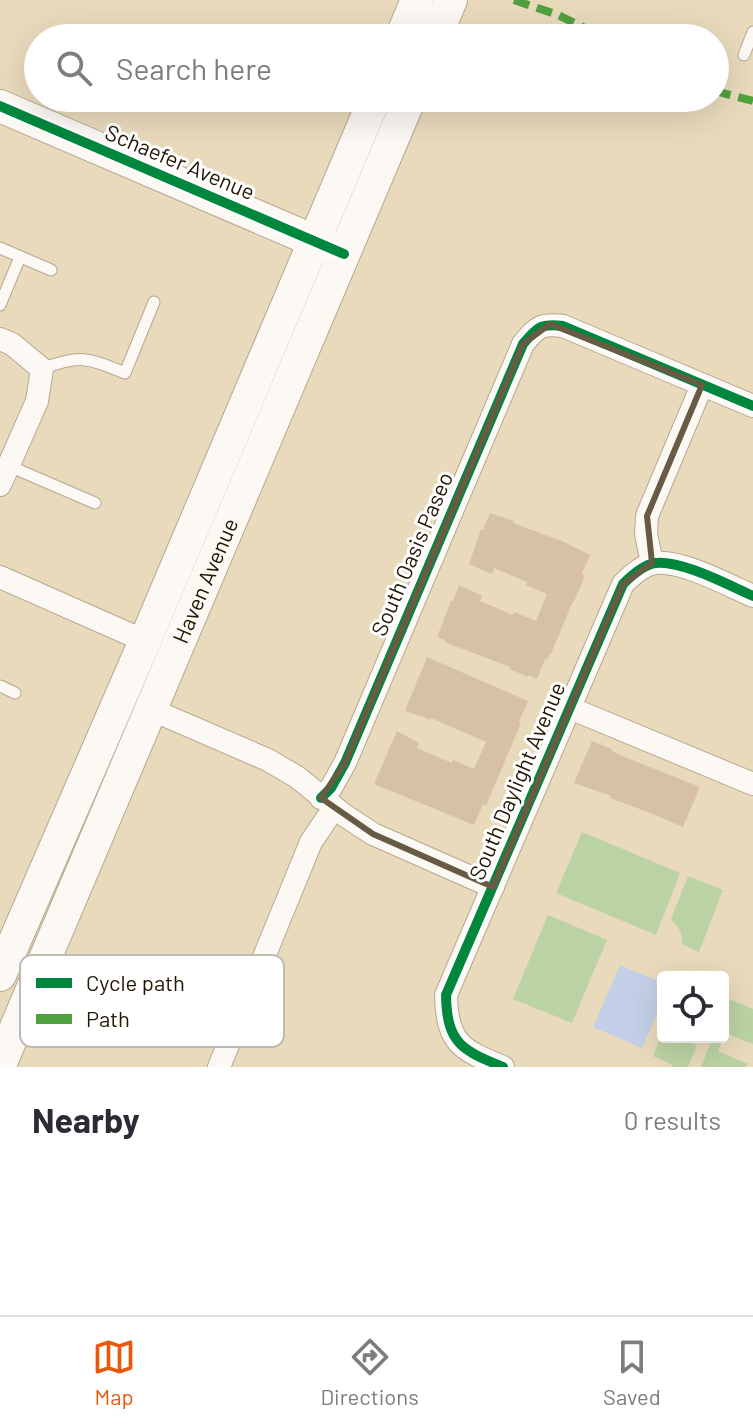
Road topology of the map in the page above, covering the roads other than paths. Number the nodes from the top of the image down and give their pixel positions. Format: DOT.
graph roads {
  1 [pos="417,0"];
  2 [pos="451,0"];
  3 [pos="407,24"];
  4 [pos="441,24"];
  5 [pos="753,32"];
  6 [pos="744,55"];
  7 [pos="0,106"];
  8 [pos="369,112"];
  9 [pos="404,112"];
  10 [pos="314,241"];
  11 [pos="0,248"];
  12 [pos="344,254"];
  13 [pos="20,257"];
  14 [pos="51,270"];
  15 [pos="154,302"];
  16 [pos="0,305"];
  17 [pos="0,339"];
  18 [pos="42,369"];
  19 [pos="702,385"];
  20 [pos="753,406"];
  21 [pos="4,476"];
  22 [pos="95,503"];
  23 [pos="652,563"];
  24 [pos="0,577"];
  25 [pos="753,596"];
  26 [pos="145,641"];
  27 [pos="0,686"];
  28 [pos="15,693"];
  29 [pos="570,708"];
  30 [pos="150,709"];
  31 [pos="753,784"];
  32 [pos="328,803"];
  33 [pos="493,887"];
  34 [pos="46,955"];
  35 [pos="265,955"];
  36 [pos="0,975"];
  37 [pos="20,1018"];
  38 [pos="227,1047"];
  39 [pos="0,1065"];
  40 [pos="219,1067"];
  41 [pos="503,1067"];
  1 -- 3 [label="main road"];
  2 -- 4 [label="main road"];
  5 -- 6 [label="lane"];
  7 -- 10 [label="main road, Schaefer Avenue"];
  8 -- 10 [label="main road, Haven Avenue"];
  9 -- 12 [label="main road, Haven Avenue"];
  10 -- 12 [label="main road, Schaefer Avenue"];
  10 -- 26 [label="main road, Haven Avenue"];
  11 -- 13 [label="lane"];
  12 -- 30 [label="main road, Haven Avenue"];
  13 -- 14 [label="lane"];
  13 -- 16 [label="lane"];
  15 -- 18 [label="lane"];
  17 -- 18 [label="street"];
  18 -- 21 [label="street"];
  19 -- 20 [label="street"];
  19 -- 23 [label="street"];
  19 -- 32 [label="street, South Oasis Paseo"];
  21 -- 22 [label="lane"];
  23 -- 25 [label="street"];
  23 -- 29 [label="street, South Daylight Avenue"];
  24 -- 26 [label="street"];
  26 -- 36 [label="main road, Haven Avenue"];
  27 -- 28 [label="lane"];
  29 -- 31 [label="street"];
  29 -- 33 [label="street, South Daylight Avenue"];
  30 -- 32 [label="street"];
  30 -- 34 [label="main road, Haven Avenue"];
  32 -- 33 [label="street"];
  32 -- 35 [label="street, South Oasis Paseo"];
  33 -- 41 [label="street, South Daylight Avenue"];
  37 -- 39 [label="main road, Haven Avenue"];
  38 -- 40 [label="street, South Oasis Paseo"];
}
